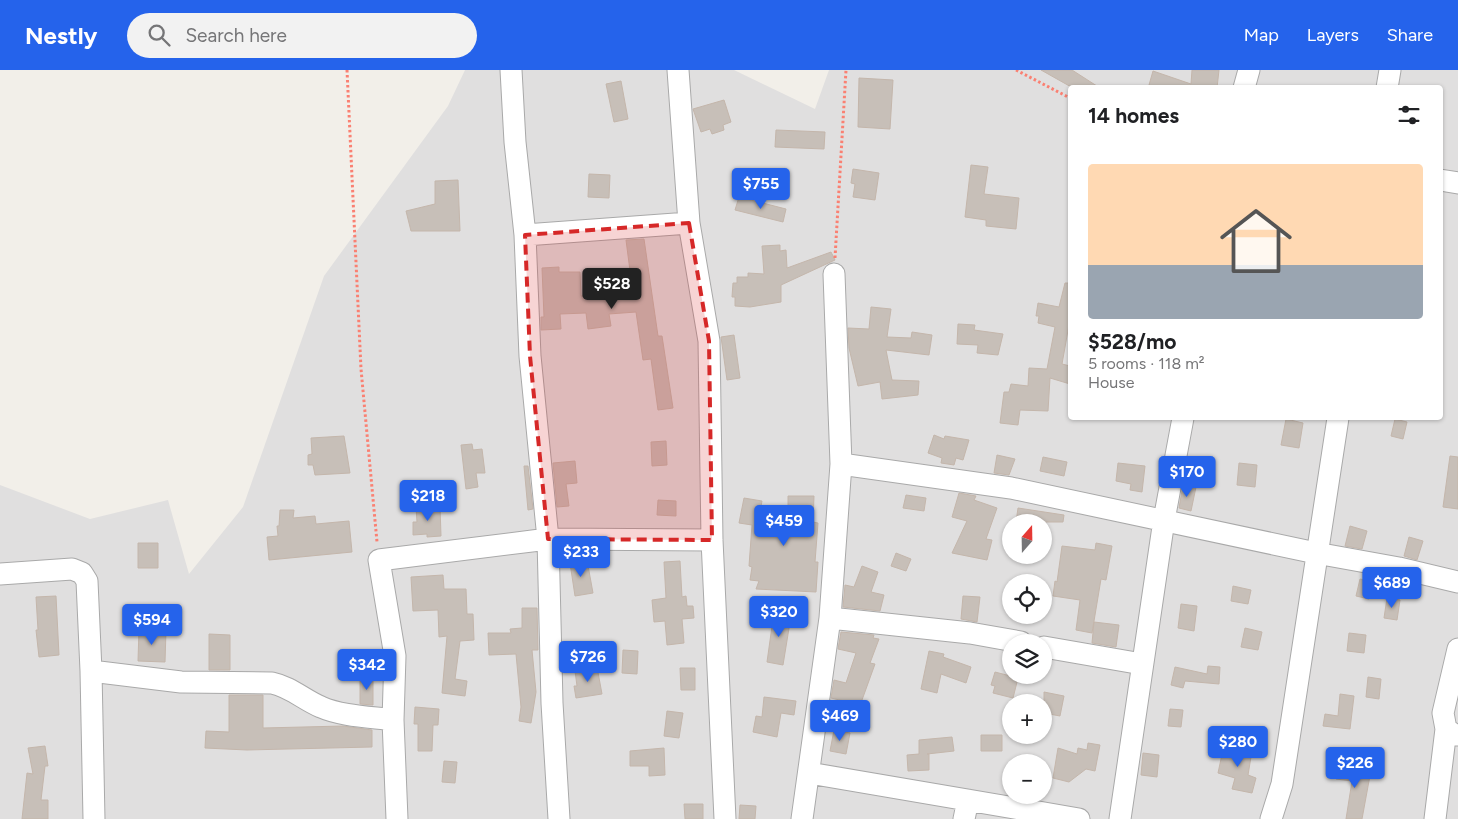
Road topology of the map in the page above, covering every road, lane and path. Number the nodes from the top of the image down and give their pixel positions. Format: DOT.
graph roads {
  1 [pos="347,70"];
  2 [pos="511,70"];
  3 [pos="678,70"];
  4 [pos="846,70"];
  5 [pos="1016,70"];
  6 [pos="1249,70"];
  7 [pos="1390,70"];
  8 [pos="1245,85"];
  9 [pos="1388,85"];
  10 [pos="1068,97"];
  11 [pos="1443,180"];
  12 [pos="1458,183"];
  13 [pos="688,223"];
  14 [pos="525,235"];
  15 [pos="834,274"];
  16 [pos="1183,420"];
  17 [pos="1338,420"];
  18 [pos="841,464"];
  19 [pos="1164,520"];
  20 [pos="548,540"];
  21 [pos="712,540"];
  22 [pos="1316,553"];
  23 [pos="379,560"];
  24 [pos="0,574"];
  25 [pos="1457,579"];
  26 [pos="830,618"];
  27 [pos="1002,639"];
  28 [pos="1052,648"];
  29 [pos="1458,649"];
  30 [pos="1142,664"];
  31 [pos="91,671"];
  32 [pos="393,720"];
  33 [pos="1452,732"];
  34 [pos="809,773"];
  35 [pos="966,810"];
  36 [pos="94,819"];
  37 [pos="396,819"];
  38 [pos="559,819"];
  39 [pos="725,819"];
  40 [pos="802,819"];
  41 [pos="1079,819"];
  42 [pos="1120,819"];
  43 [pos="1271,819"];
  44 [pos="1435,819"];
  1 -- 23 [label="path"];
  2 -- 14 [label="street"];
  3 -- 13 [label="street"];
  4 -- 15 [label="path"];
  5 -- 10 [label="path"];
  6 -- 8 [label="street"];
  7 -- 9 [label="street"];
  11 -- 12 [label="street"];
  13 -- 14 [label="street"];
  13 -- 21 [label="street"];
  14 -- 20 [label="street"];
  15 -- 18 [label="street"];
  16 -- 19 [label="street"];
  17 -- 22 [label="street"];
  18 -- 19 [label="street"];
  18 -- 26 [label="street"];
  19 -- 22 [label="street"];
  19 -- 30 [label="street"];
  20 -- 21 [label="street"];
  20 -- 23 [label="street"];
  20 -- 38 [label="street"];
  21 -- 39 [label="street"];
  22 -- 25 [label="street"];
  22 -- 43 [label="street"];
  23 -- 32 [label="street"];
  24 -- 31 [label="street"];
  26 -- 27 [label="street"];
  26 -- 34 [label="street"];
  28 -- 30 [label="street"];
  29 -- 33 [label="street"];
  30 -- 42 [label="street"];
  31 -- 32 [label="street"];
  31 -- 36 [label="street"];
  32 -- 37 [label="street"];
  33 -- 44 [label="street"];
  34 -- 35 [label="street"];
  34 -- 40 [label="street"];
  35 -- 41 [label="street"];
}
